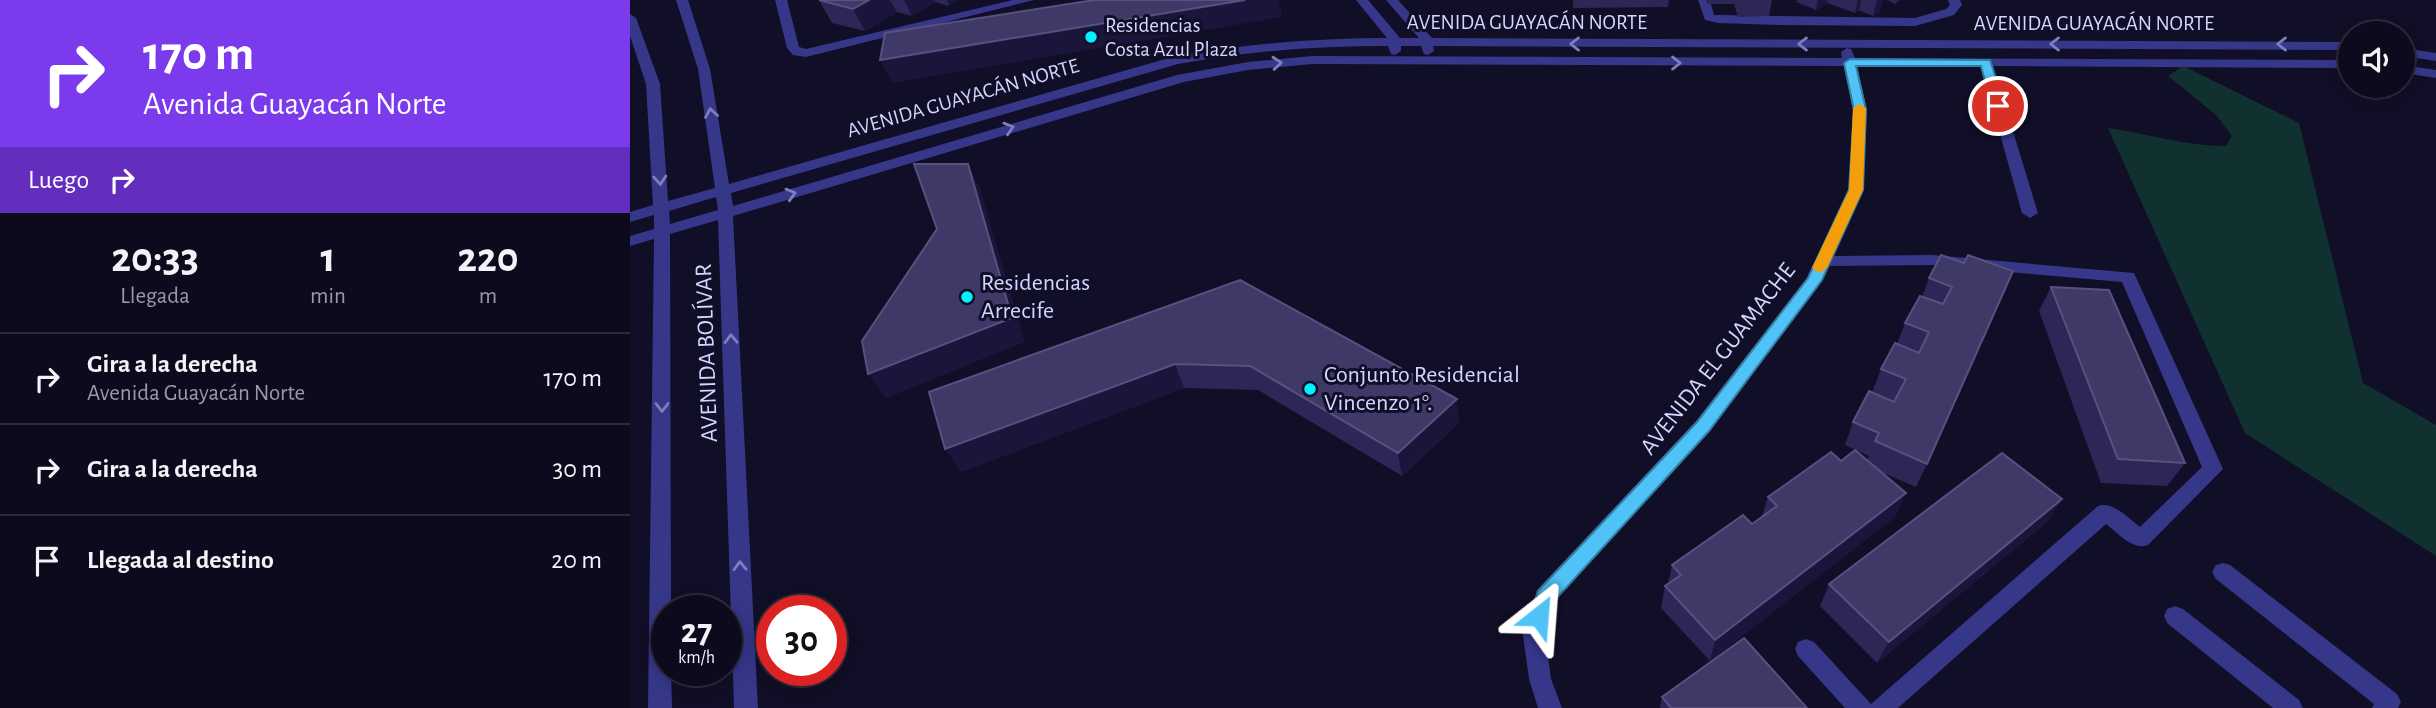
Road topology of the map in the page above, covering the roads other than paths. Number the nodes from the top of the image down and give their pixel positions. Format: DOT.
graph roads {
  1 [pos="682,0"];
  2 [pos="781,0"];
  3 [pos="1028,0"];
  4 [pos="1362,0"];
  5 [pos="1392,0"];
  6 [pos="1704,0"];
  7 [pos="1954,0"];
  8 [pos="630,18"];
  9 [pos="1915,22"];
  10 [pos="1395,42"];
  11 [pos="1428,43"];
  12 [pos="1845,44"];
  13 [pos="1928,44"];
  14 [pos="2338,45"];
  15 [pos="2415,54"];
  16 [pos="2436,57"];
  17 [pos="1396,61"];
  18 [pos="1429,62"];
  19 [pos="1850,63"];
  20 [pos="1986,63"];
  21 [pos="2338,64"];
  22 [pos="2415,71"];
  23 [pos="2436,74"];
  24 [pos="723,190"];
  25 [pos="662,208"];
  26 [pos="725,213"];
  27 [pos="2030,213"];
  28 [pos="630,217"];
  29 [pos="662,231"];
  30 [pos="630,241"];
  31 [pos="1823,261"];
  32 [pos="2223,572"];
  33 [pos="2175,616"];
  34 [pos="1806,649"];
  35 [pos="660,708"];
  36 [pos="746,708"];
  37 [pos="1550,708"];
  38 [pos="1861,708"];
  39 [pos="1881,708"];
  40 [pos="2291,708"];
  41 [pos="2384,708"];
  24 -- 1 [label="street, AVENIDA BOLÍVAR, one-way"];
  2 -- 3 [label="street"];
  4 -- 10 [label="street"];
  5 -- 11 [label="street"];
  6 -- 9 [label="street"];
  7 -- 9 [label="street"];
  8 -- 25 [label="street, AVENIDA BOLÍVAR, one-way"];
  9 -- 13 [label="street"];
  10 -- 11 [label="street, AVENIDA GUAYACÁN NORTE"];
  10 -- 17 [label="street"];
  10 -- 24 [label="street, AVENIDA GUAYACÁN NORTE"];
  12 -- 11 [label="street, AVENIDA GUAYACÁN NORTE, one-way"];
  11 -- 18 [label="street"];
  12 -- 13 [label="street, AVENIDA GUAYACÁN NORTE"];
  12 -- 19 [label="street, AVENIDA EL GUAMACHE"];
  14 -- 13 [label="street, AVENIDA GUAYACÁN NORTE, one-way"];
  15 -- 16 [label="street"];
  17 -- 18 [label="street, AVENIDA GUAYACÁN NORTE"];
  26 -- 17 [label="street, AVENIDA GUAYACÁN NORTE, one-way"];
  18 -- 19 [label="street, AVENIDA GUAYACÁN NORTE, one-way"];
  19 -- 20 [label="street, AVENIDA GUAYACÁN NORTE"];
  19 -- 31 [label="street, AVENIDA EL GUAMACHE"];
  20 -- 21 [label="street, AVENIDA GUAYACÁN NORTE"];
  20 -- 27 [label="street"];
  22 -- 23 [label="street"];
  24 -- 25 [label="street, AVENIDA GUAYACÁN NORTE"];
  24 -- 26 [label="street, AVENIDA BOLÍVAR"];
  25 -- 28 [label="street, AVENIDA GUAYACÁN NORTE"];
  25 -- 29 [label="street, AVENIDA BOLÍVAR"];
  26 -- 29 [label="street, AVENIDA GUAYACÁN NORTE"];
  36 -- 26 [label="street, AVENIDA BOLÍVAR, one-way"];
  29 -- 30 [label="street, AVENIDA GUAYACÁN NORTE"];
  29 -- 35 [label="street, AVENIDA BOLÍVAR, one-way"];
  31 -- 37 [label="street, AVENIDA EL GUAMACHE"];
  31 -- 39 [label="street"];
  32 -- 41 [label="street"];
  33 -- 40 [label="street"];
  34 -- 38 [label="street"];
}
